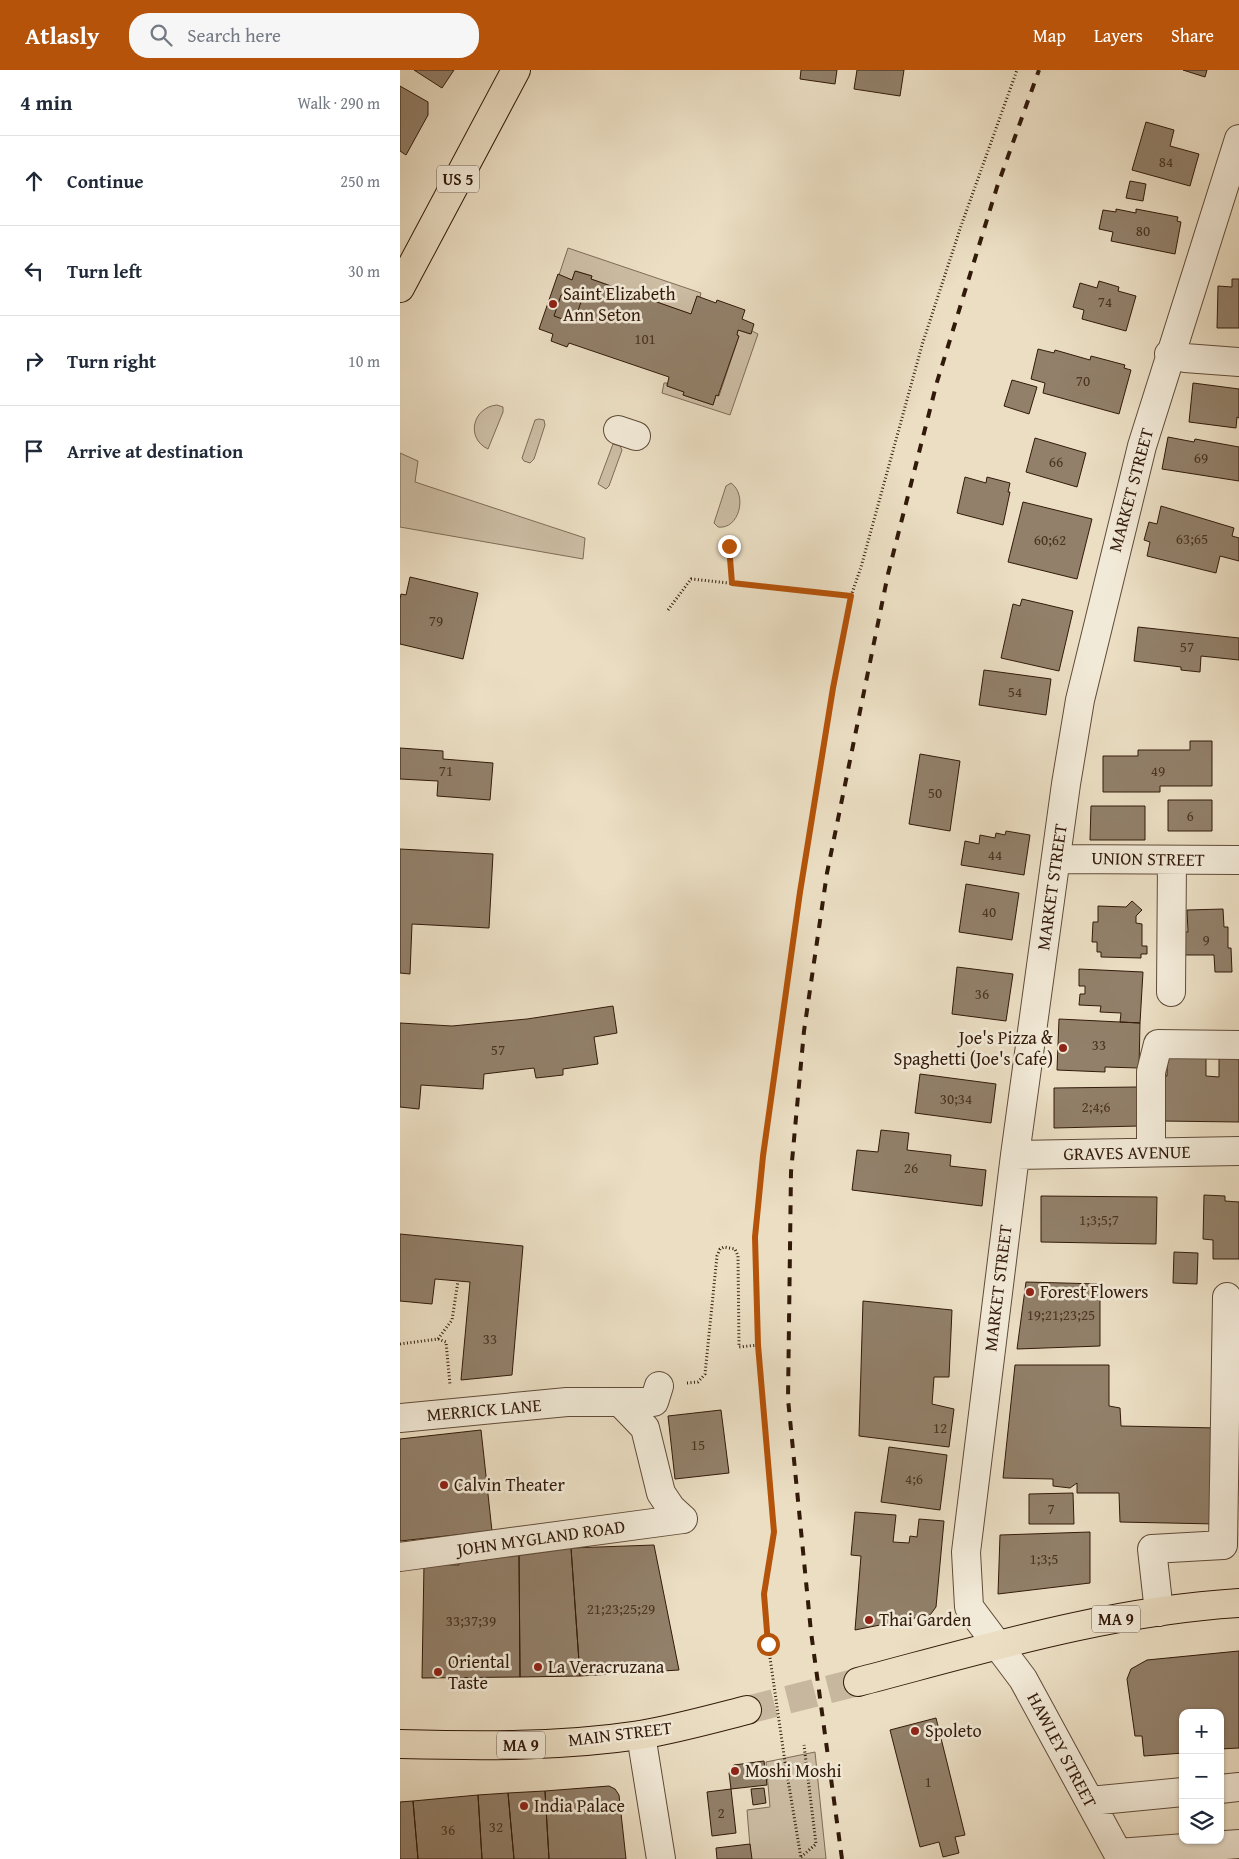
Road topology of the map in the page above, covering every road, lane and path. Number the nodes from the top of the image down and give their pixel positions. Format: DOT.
graph roads {
  1 [pos="516,70"];
  2 [pos="1017,70"];
  3 [pos="1239,139"];
  4 [pos="400,288"];
  5 [pos="1169,354"];
  6 [pos="1239,362"];
  7 [pos="729,546"];
  8 [pos="732,583"];
  9 [pos="851,596"];
  10 [pos="668,610"];
  11 [pos="1057,858"];
  12 [pos="1172,860"];
  13 [pos="1239,860"];
  14 [pos="1171,992"];
  15 [pos="1239,1046"];
  16 [pos="1239,1151"];
  17 [pos="1151,1152"];
  18 [pos="1015,1156"];
  19 [pos="458,1281"];
  20 [pos="1227,1297"];
  21 [pos="438,1339"];
  22 [pos="400,1344"];
  23 [pos="758,1345"];
  24 [pos="659,1386"];
  25 [pos="620,1402"];
  26 [pos="452,1414"];
  27 [pos="400,1418"];
  28 [pos="400,1557"];
  29 [pos="1239,1603"];
  30 [pos="1159,1612"];
  31 [pos="996,1645"];
  32 [pos="858,1682"];
  33 [pos="747,1710"];
  34 [pos="641,1734"];
  35 [pos="400,1744"];
  36 [pos="804,1745"];
  37 [pos="1239,1787"];
  38 [pos="1224,1789"];
  39 [pos="1179,1792"];
  40 [pos="1090,1801"];
  41 [pos="1239,1844"];
  42 [pos="1119,1856"];
  43 [pos="801,1858"];
  44 [pos="661,1859"];
  1 -- 4 [label="main road, US 5"];
  2 -- 9 [label="path"];
  3 -- 5 [label="street, MARKET STREET"];
  5 -- 6 [label="street"];
  5 -- 11 [label="street, MARKET STREET"];
  7 -- 8 [label="path"];
  8 -- 9 [label="path"];
  8 -- 10 [label="path"];
  9 -- 23 [label="path"];
  11 -- 12 [label="street, UNION STREET"];
  11 -- 18 [label="street, MARKET STREET"];
  12 -- 13 [label="street, UNION STREET"];
  12 -- 14 [label="street"];
  15 -- 17 [label="street"];
  16 -- 17 [label="street, GRAVES AVENUE"];
  17 -- 18 [label="street, GRAVES AVENUE"];
  18 -- 31 [label="street, MARKET STREET"];
  19 -- 21 [label="path"];
  20 -- 30 [label="street"];
  21 -- 22 [label="path"];
  21 -- 26 [label="path"];
  23 -- 24 [label="path"];
  23 -- 43 [label="path, bridge"];
  24 -- 25 [label="street, MERRICK LANE"];
  25 -- 26 [label="street, MERRICK LANE"];
  25 -- 28 [label="street, JOHN MYGLAND ROAD"];
  26 -- 27 [label="street, MERRICK LANE"];
  29 -- 30 [label="main road, MA 9"];
  30 -- 31 [label="main road, MA 9"];
  31 -- 32 [label="main road, MA 9"];
  31 -- 40 [label="street, HAWLEY STREET"];
  33 -- 34 [label="main road, MAIN STREET / MA 9"];
  34 -- 35 [label="main road, MAIN STREET / MA 9"];
  34 -- 44 [label="street"];
  36 -- 43 [label="path"];
  37 -- 38 [label="street"];
  39 -- 40 [label="street"];
  40 -- 42 [label="street, HAWLEY STREET"];
  41 -- 42 [label="street"];
}
